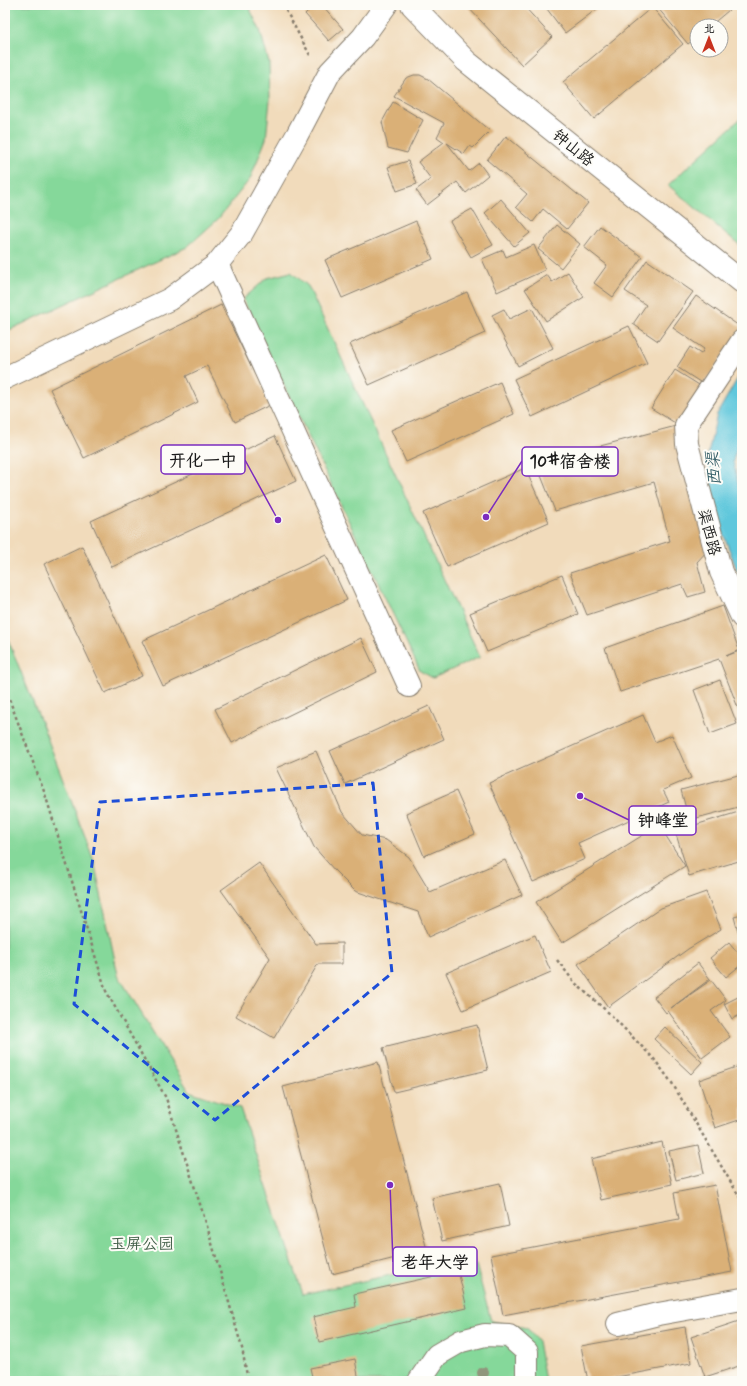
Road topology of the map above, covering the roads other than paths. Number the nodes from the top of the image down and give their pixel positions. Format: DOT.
graph roads {
  1 [pos="386,5"];
  2 [pos="412,5"];
  3 [pos="218,264"];
  4 [pos="742,282"];
  5 [pos="742,341"];
  6 [pos="5,378"];
  7 [pos="742,617"];
  8 [pos="409,686"];
  9 [pos="742,1299"];
  10 [pos="618,1324"];
  11 [pos="419,1381"];
  12 [pos="528,1381"];
  1 -- 3 [label="street"];
  2 -- 4 [label="street, 钟山路"];
  3 -- 6 [label="street"];
  3 -- 8 [label="street"];
  5 -- 7 [label="street, 渠西路"];
  9 -- 10 [label="street"];
  11 -- 12 [label="street"];
}
